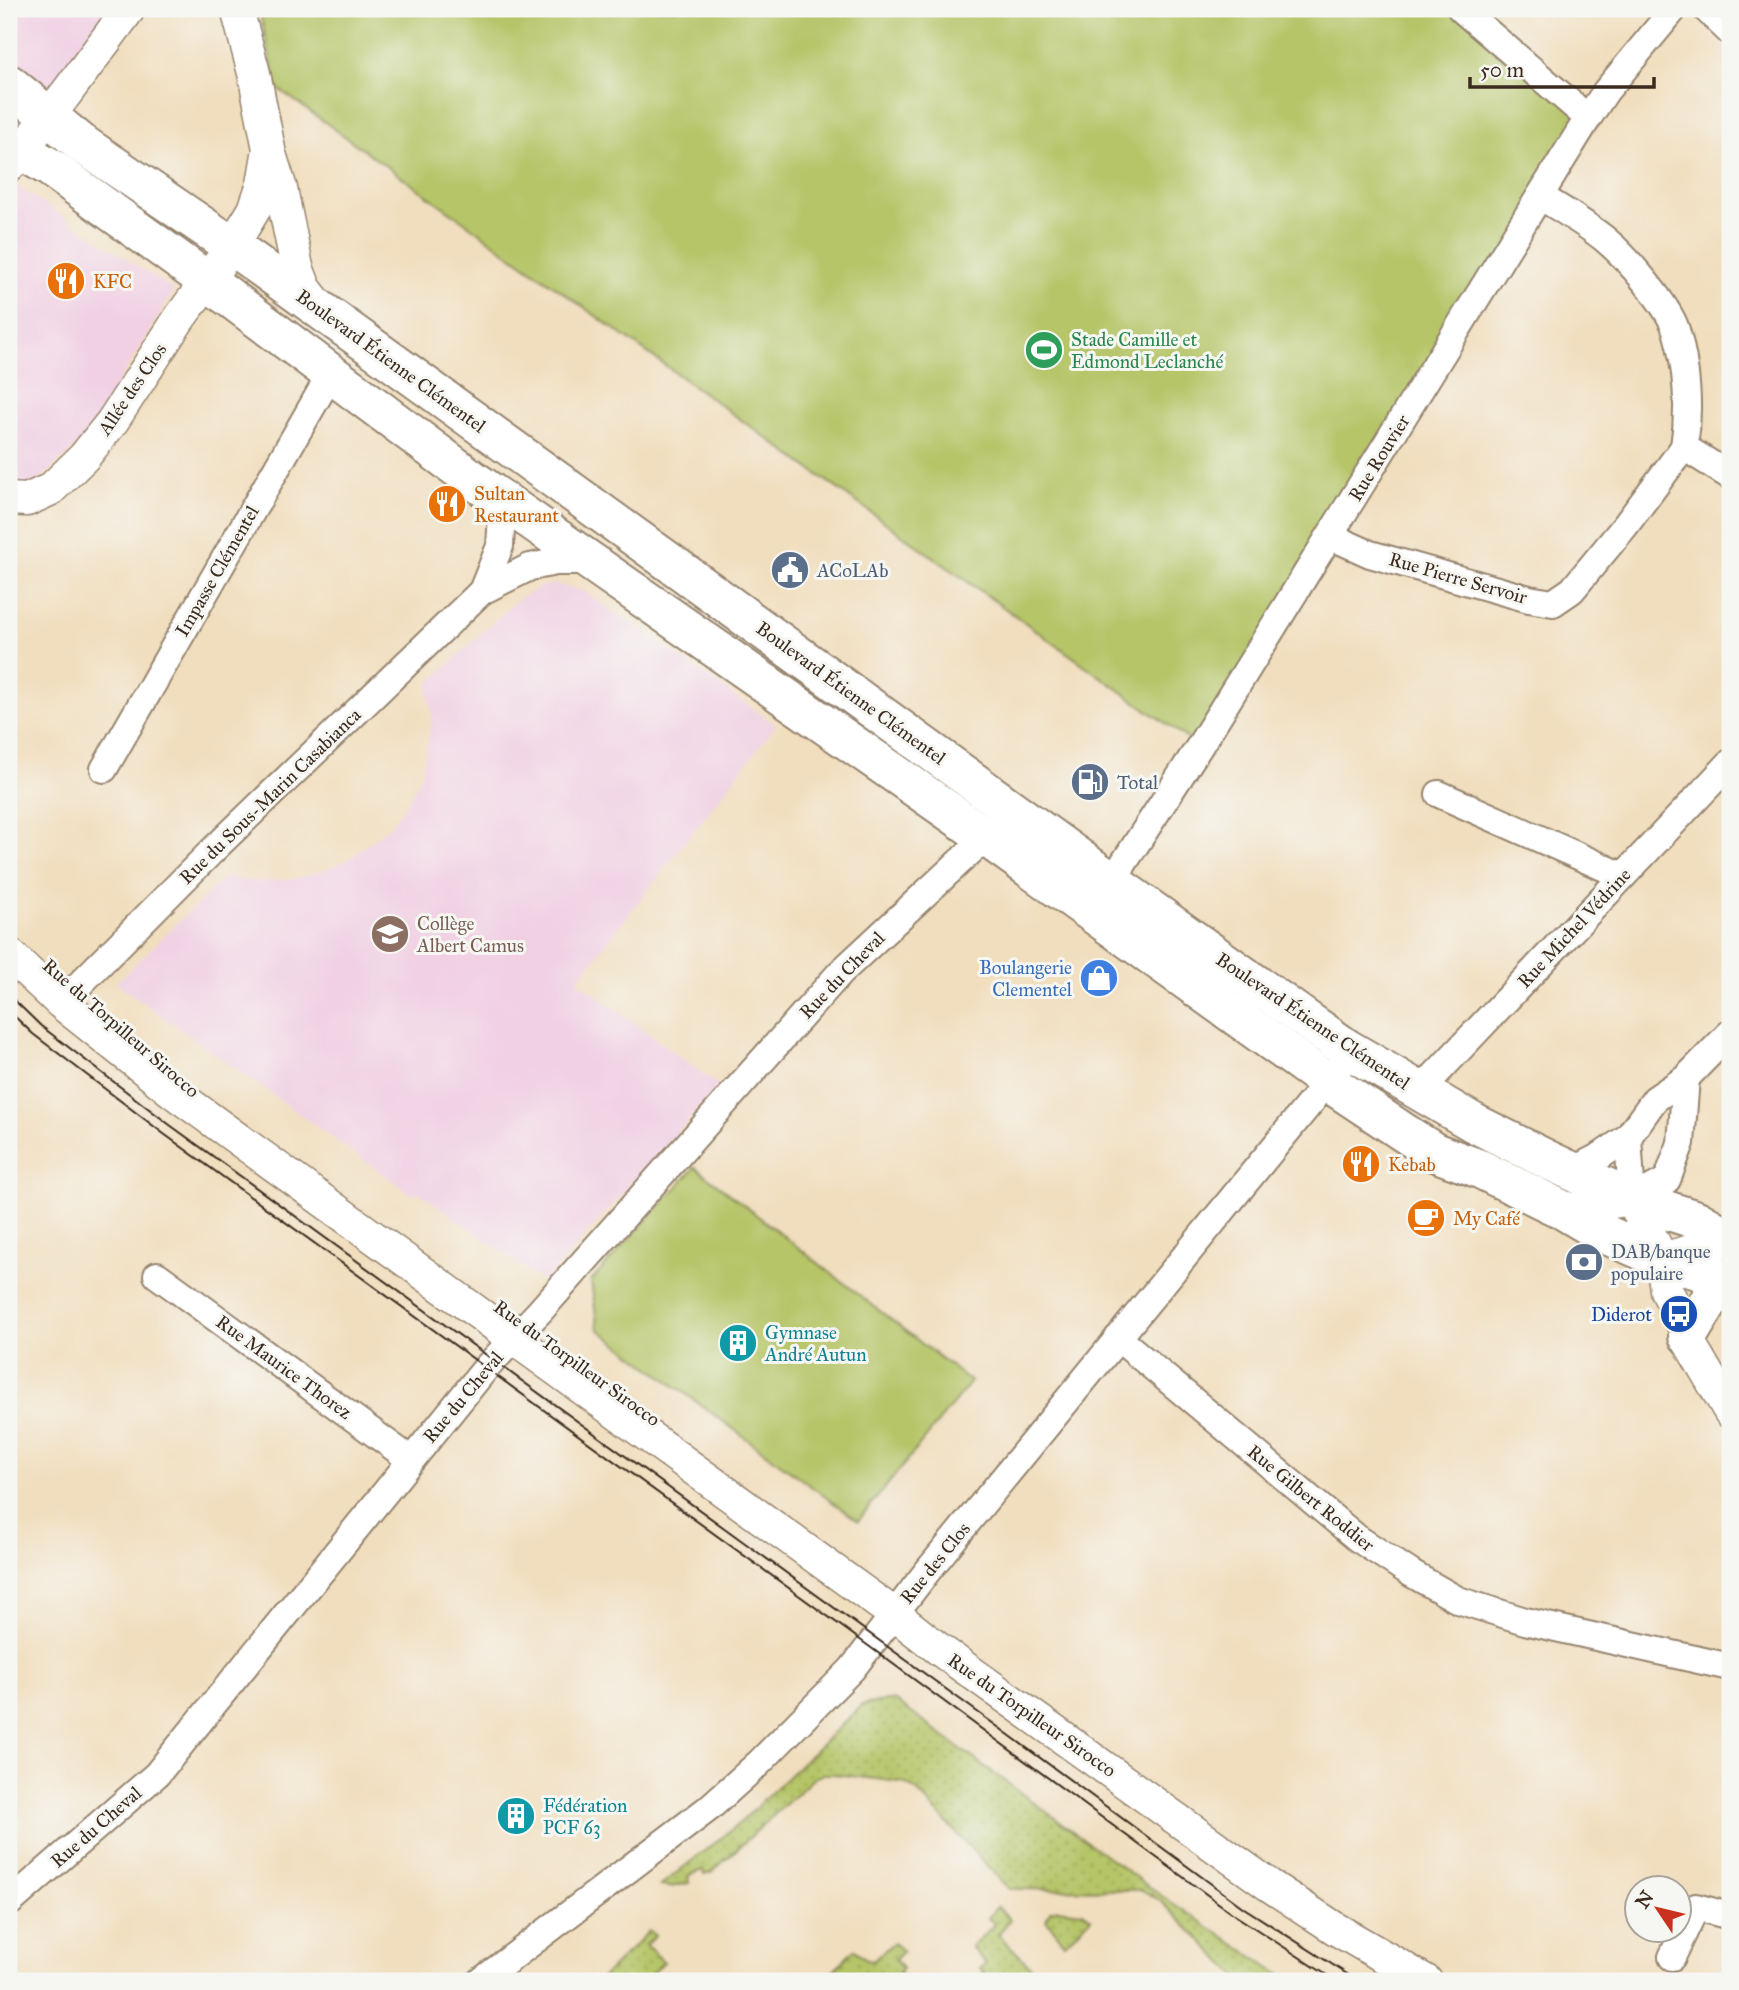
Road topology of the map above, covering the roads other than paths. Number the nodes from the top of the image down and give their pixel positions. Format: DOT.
graph roads {
  1 [pos="130,9"];
  2 [pos="237,9"];
  3 [pos="1461,9"];
  4 [pos="1674,9"];
  5 [pos="1706,9"];
  6 [pos="1730,32"];
  7 [pos="9,84"];
  8 [pos="48,116"];
  9 [pos="1588,117"];
  10 [pos="269,149"];
  11 [pos="13,153"];
  12 [pos="1540,195"];
  13 [pos="232,246"];
  14 [pos="206,280"];
  15 [pos="325,313"];
  16 [pos="329,372"];
  17 [pos="1684,447"];
  18 [pos="1730,476"];
  19 [pos="9,499"];
  20 [pos="503,499"];
  21 [pos="1330,536"];
  22 [pos="591,562"];
  23 [pos="482,592"];
  24 [pos="1730,763"];
  25 [pos="104,769"];
  26 [pos="1439,794"];
  27 [pos="1009,808"];
  28 [pos="986,837"];
  29 [pos="1623,876"];
  30 [pos="1102,897"];
  31 [pos="9,929"];
  32 [pos="9,954"];
  33 [pos="68,997"];
  34 [pos="1730,1032"];
  35 [pos="1352,1052"];
  36 [pos="1686,1078"];
  37 [pos="1328,1082"];
  38 [pos="1419,1092"];
  39 [pos="1628,1137"];
  40 [pos="1572,1171"];
  41 [pos="1632,1199"];
  42 [pos="1563,1210"];
  43 [pos="1730,1240"];
  44 [pos="1662,1259"];
  45 [pos="157,1275"];
  46 [pos="1730,1282"];
  47 [pos="519,1333"];
  48 [pos="1688,1336"];
  49 [pos="1118,1338"];
  50 [pos="1730,1412"];
  51 [pos="411,1460"];
  52 [pos="900,1607"];
  53 [pos="1730,1667"];
  54 [pos="9,1903"];
  55 [pos="1730,1916"];
  56 [pos="1672,1957"];
  57 [pos="481,1981"];
  58 [pos="1426,1981"];
  1 -- 8 [label="street"];
  2 -- 10 [label="street"];
  3 -- 9 [label="street"];
  4 -- 9 [label="street, Rue Rouvier"];
  5 -- 6 [label="street"];
  7 -- 8 [label="main road, Boulevard Étienne Clémentel"];
  8 -- 11 [label="street"];
  8 -- 13 [label="main road, Boulevard Étienne Clémentel"];
  9 -- 12 [label="street, Rue Rouvier"];
  10 -- 13 [label="street, Allée des Clos"];
  10 -- 15 [label="street"];
  11 -- 14 [label="main road, Boulevard Étienne Clémentel"];
  12 -- 17 [label="street"];
  12 -- 21 [label="street, Rue Rouvier"];
  13 -- 14 [label="street, Allée des Clos"];
  13 -- 15 [label="main road, Boulevard Étienne Clémentel"];
  14 -- 16 [label="main road, Boulevard Étienne Clémentel"];
  14 -- 19 [label="street, Allée des Clos"];
  15 -- 27 [label="main road, Boulevard Étienne Clémentel"];
  16 -- 20 [label="main road, Boulevard Étienne Clémentel"];
  16 -- 25 [label="street, Impasse Clémentel"];
  17 -- 18 [label="street"];
  17 -- 21 [label="street, Rue Pierre Servoir"];
  20 -- 22 [label="main road, Boulevard Étienne Clémentel"];
  20 -- 23 [label="street, Rue du Sous-Marin Casabianca"];
  21 -- 30 [label="street, Rue Rouvier"];
  22 -- 23 [label="street, Rue du Sous-Marin Casabianca"];
  22 -- 28 [label="main road, Boulevard Étienne Clémentel"];
  23 -- 33 [label="street, Rue du Sous-Marin Casabianca"];
  24 -- 29 [label="street, Rue Michel Védrine"];
  26 -- 29 [label="street"];
  27 -- 28 [label="street, Rue du Cheval"];
  27 -- 30 [label="main road, Boulevard Étienne Clémentel"];
  28 -- 30 [label="main road, Boulevard Étienne Clémentel"];
  28 -- 47 [label="street, Rue du Cheval"];
  29 -- 38 [label="street, Rue Michel Védrine"];
  30 -- 35 [label="main road, Boulevard Étienne Clémentel"];
  30 -- 37 [label="main road, Boulevard Étienne Clémentel"];
  31 -- 33 [label="street, Rue du Torpilleur Sirocco"];
  32 -- 33 [label="street, Rue du Torpilleur Sirocco"];
  33 -- 47 [label="street, Rue du Torpilleur Sirocco"];
  34 -- 36 [label="street"];
  35 -- 37 [label="street, Rue des Clos"];
  35 -- 38 [label="main road, Boulevard Étienne Clémentel"];
  36 -- 39 [label="street"];
  36 -- 41 [label="street"];
  37 -- 42 [label="main road, Boulevard Étienne Clémentel"];
  37 -- 49 [label="street, Rue des Clos"];
  38 -- 40 [label="main road, Boulevard Étienne Clémentel"];
  39 -- 40 [label="street"];
  39 -- 41 [label="street"];
  40 -- 41 [label="main road, Boulevard Étienne Clémentel"];
  41 -- 42 [label="street"];
  41 -- 43 [label="main road, Boulevard Étienne Clémentel"];
  41 -- 44 [label="street"];
  42 -- 44 [label="main road, Boulevard Étienne Clémentel"];
  43 -- 44 [label="street"];
  44 -- 46 [label="main road, Boulevard Étienne Clémentel"];
  44 -- 48 [label="street"];
  45 -- 51 [label="street, Rue Maurice Thorez"];
  46 -- 48 [label="main road"];
  47 -- 51 [label="street, Rue du Cheval"];
  47 -- 52 [label="street, Rue du Torpilleur Sirocco"];
  48 -- 50 [label="street"];
  49 -- 52 [label="street, Rue des Clos"];
  49 -- 53 [label="street, Rue Gilbert Roddier"];
  51 -- 54 [label="street, Rue du Cheval"];
  52 -- 57 [label="street, Rue des Clos"];
  52 -- 58 [label="street, Rue du Torpilleur Sirocco"];
  55 -- 56 [label="street"];
}
